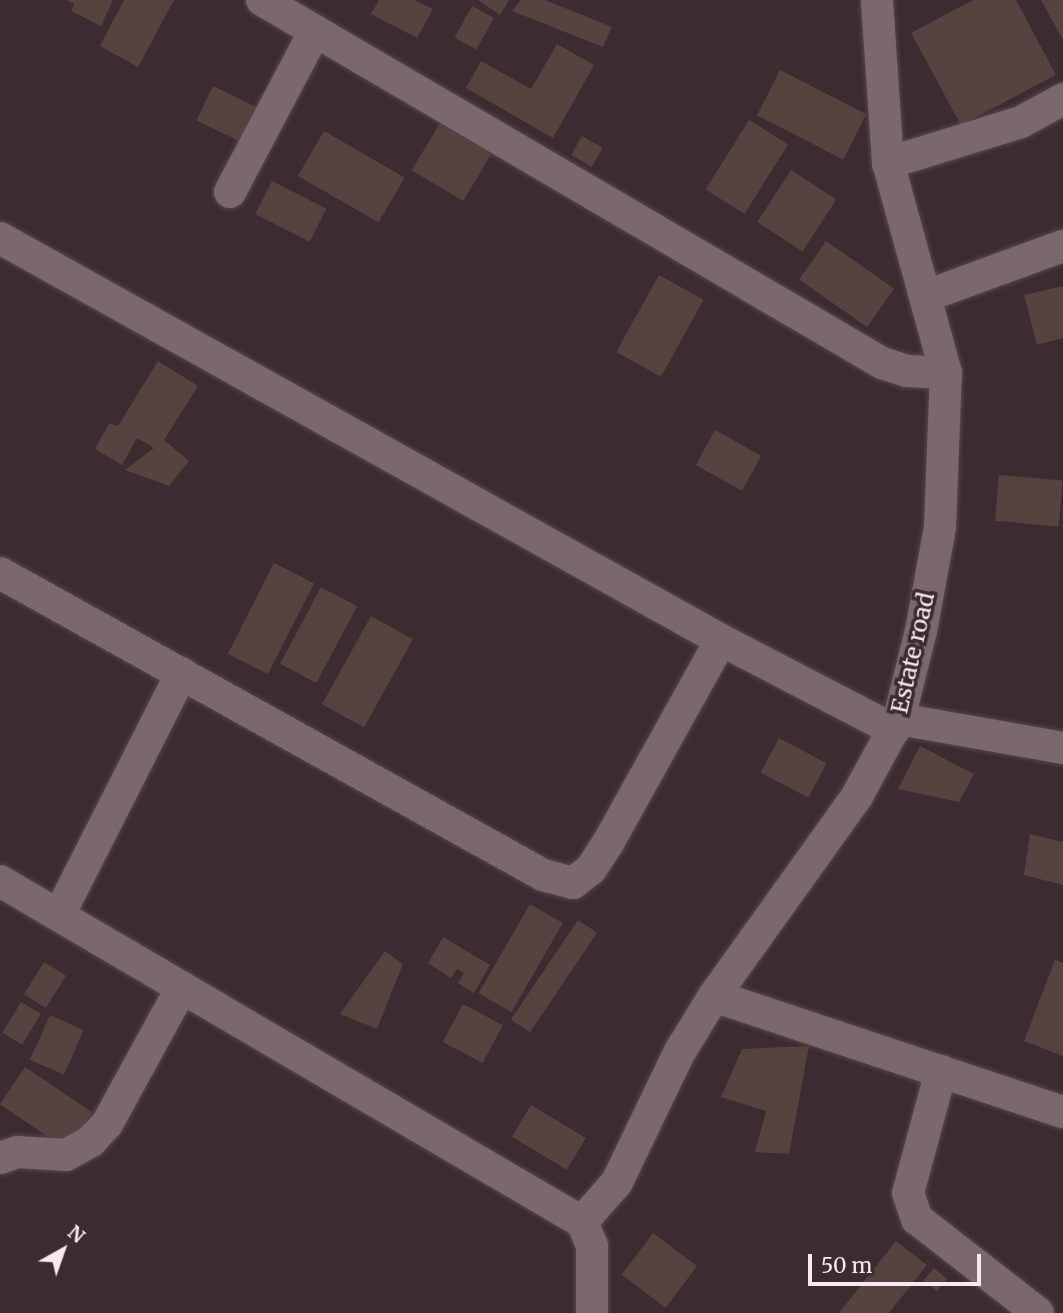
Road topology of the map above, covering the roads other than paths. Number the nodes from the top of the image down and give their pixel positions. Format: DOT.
graph roads {
  1 [pos="262,0"];
  2 [pos="877,0"];
  3 [pos="315,31"];
  4 [pos="1063,99"];
  5 [pos="888,163"];
  6 [pos="230,192"];
  7 [pos="0,238"];
  8 [pos="1063,246"];
  9 [pos="926,296"];
  10 [pos="946,373"];
  11 [pos="0,573"];
  12 [pos="721,640"];
  13 [pos="182,673"];
  14 [pos="897,725"];
  15 [pos="1063,748"];
  16 [pos="0,881"];
  17 [pos="59,915"];
  18 [pos="182,988"];
  19 [pos="714,996"];
  20 [pos="941,1071"];
  21 [pos="1063,1112"];
  22 [pos="0,1158"];
  23 [pos="582,1222"];
  24 [pos="592,1313"];
  25 [pos="1038,1313"];
  1 -- 3 [label="street"];
  2 -- 5 [label="street, Estate road"];
  3 -- 6 [label="street"];
  3 -- 10 [label="street"];
  4 -- 5 [label="street"];
  5 -- 9 [label="street, Estate road"];
  7 -- 12 [label="street"];
  8 -- 9 [label="street"];
  9 -- 10 [label="street, Estate road"];
  10 -- 14 [label="street, Estate road"];
  11 -- 13 [label="street"];
  12 -- 13 [label="street"];
  12 -- 14 [label="street"];
  13 -- 17 [label="street"];
  14 -- 15 [label="street"];
  14 -- 19 [label="street, Estate road"];
  16 -- 17 [label="street"];
  17 -- 18 [label="street"];
  18 -- 22 [label="street"];
  18 -- 23 [label="street"];
  19 -- 20 [label="street"];
  19 -- 23 [label="street, Estate road"];
  20 -- 21 [label="street"];
  20 -- 25 [label="street"];
  23 -- 24 [label="street"];
}
